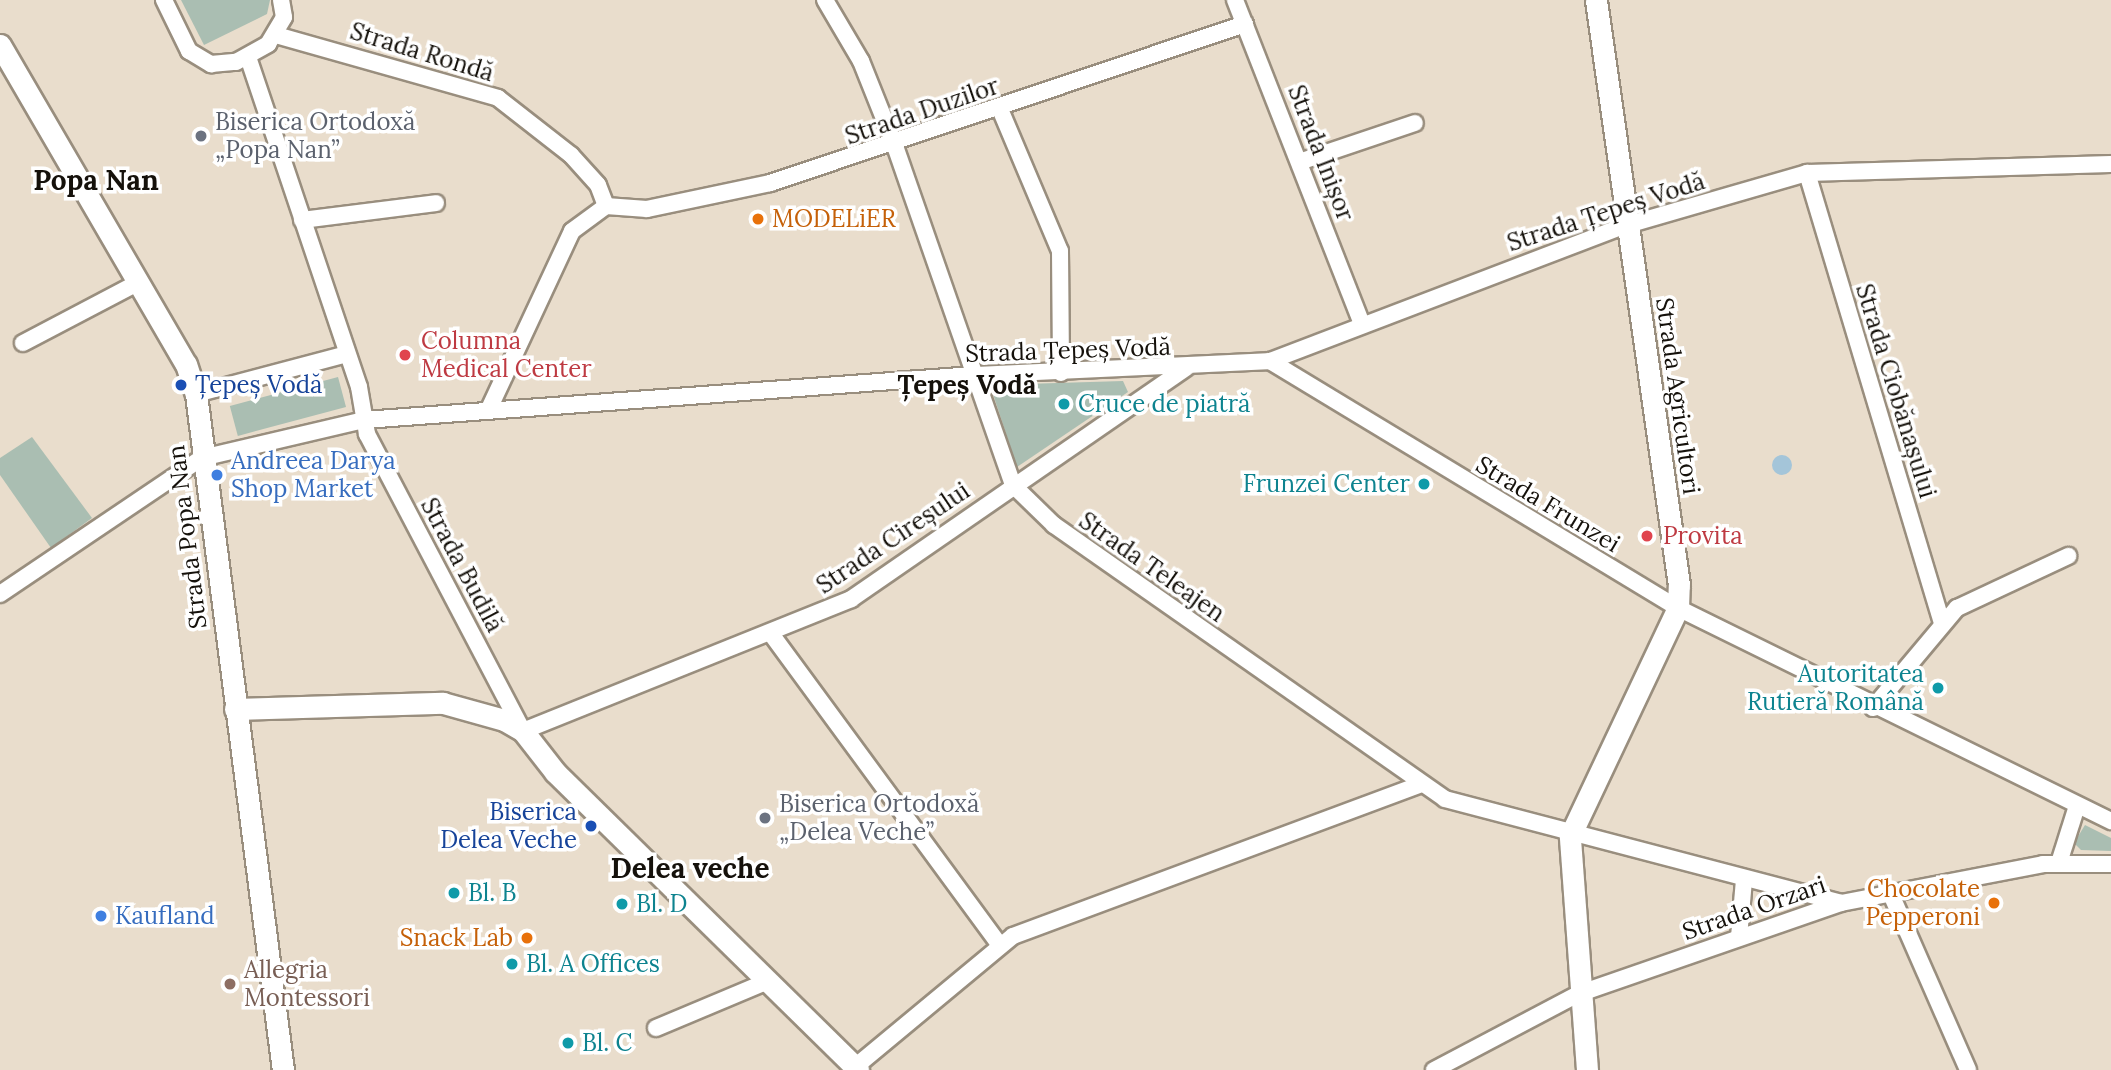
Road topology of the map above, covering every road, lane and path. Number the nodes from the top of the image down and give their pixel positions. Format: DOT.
graph roads {
  1 [pos="164,0"];
  2 [pos="281,0"];
  3 [pos="825,0"];
  4 [pos="1235,0"];
  5 [pos="1596,0"];
  6 [pos="1245,24"];
  7 [pos="276,35"];
  8 [pos="0,46"];
  9 [pos="248,57"];
  10 [pos="1000,108"];
  11 [pos="1415,123"];
  12 [pos="895,146"];
  13 [pos="1302,161"];
  14 [pos="2111,164"];
  15 [pos="1807,173"];
  16 [pos="436,203"];
  17 [pos="606,206"];
  18 [pos="302,220"];
  19 [pos="1627,225"];
  20 [pos="139,282"];
  21 [pos="1362,324"];
  22 [pos="23,343"];
  23 [pos="347,354"];
  24 [pos="1270,361"];
  25 [pos="1186,368"];
  26 [pos="1061,373"];
  27 [pos="974,375"];
  28 [pos="196,394"];
  29 [pos="489,408"];
  30 [pos="364,420"];
  31 [pos="202,458"];
  32 [pos="1013,485"];
  33 [pos="2068,556"];
  34 [pos="2,587"];
  35 [pos="1678,608"];
  36 [pos="1942,622"];
  37 [pos="772,635"];
  38 [pos="1873,708"];
  39 [pos="235,709"];
  40 [pos="523,731"];
  41 [pos="1419,785"];
  42 [pos="2077,806"];
  43 [pos="2111,821"];
  44 [pos="1570,836"];
  45 [pos="2059,863"];
  46 [pos="2111,864"];
  47 [pos="1744,880"];
  48 [pos="1889,892"];
  49 [pos="1841,903"];
  50 [pos="1739,937"];
  51 [pos="999,944"];
  52 [pos="768,981"];
  53 [pos="1578,994"];
  54 [pos="656,1028"];
  55 [pos="857,1068"];
  56 [pos="283,1070"];
  57 [pos="1434,1070"];
  58 [pos="1587,1070"];
  59 [pos="1968,1070"];
  1 -- 9 [label="street"];
  2 -- 7 [label="street"];
  3 -- 12 [label="street, Strada Teleajen"];
  4 -- 6 [label="street, Strada Inișor"];
  5 -- 19 [label="street, Strada Agricultori"];
  6 -- 10 [label="street, Strada Duzilor"];
  6 -- 13 [label="street, Strada Inișor"];
  7 -- 9 [label="street"];
  7 -- 17 [label="street, Strada Rondă"];
  8 -- 20 [label="street, Strada Popa Nan"];
  9 -- 18 [label="street, Strada Budilă"];
  10 -- 12 [label="street, Strada Duzilor"];
  10 -- 26 [label="street"];
  11 -- 13 [label="street"];
  12 -- 17 [label="street, Strada Duzilor"];
  12 -- 27 [label="street, Strada Teleajen"];
  13 -- 21 [label="street, Strada Inișor"];
  14 -- 15 [label="street, Strada Țepeș Vodă"];
  15 -- 19 [label="street, Strada Țepeș Vodă"];
  15 -- 36 [label="street, Strada Ciobănașului"];
  16 -- 18 [label="street"];
  17 -- 29 [label="street"];
  18 -- 23 [label="street, Strada Budilă"];
  19 -- 21 [label="street, Strada Țepeș Vodă"];
  19 -- 35 [label="street, Strada Agricultori"];
  20 -- 22 [label="street"];
  20 -- 28 [label="street, Strada Popa Nan"];
  21 -- 24 [label="street, Strada Țepeș Vodă"];
  23 -- 28 [label="street"];
  23 -- 30 [label="street, Strada Budilă"];
  24 -- 25 [label="street, Strada Țepeș Vodă"];
  24 -- 35 [label="street, Strada Frunzei"];
  25 -- 26 [label="street, Strada Țepeș Vodă"];
  25 -- 32 [label="street, Strada Cireșului"];
  26 -- 27 [label="street, Strada Țepeș Vodă"];
  27 -- 29 [label="street, Strada Țepeș Vodă"];
  27 -- 32 [label="street, Strada Teleajen"];
  28 -- 31 [label="street, Strada Popa Nan"];
  29 -- 30 [label="street, Strada Țepeș Vodă"];
  30 -- 31 [label="street, Strada Țepeș Vodă"];
  30 -- 40 [label="street, Strada Budilă"];
  31 -- 34 [label="street, Strada Țepeș Vodă"];
  31 -- 39 [label="street, Strada Popa Nan"];
  32 -- 37 [label="street, Strada Cireșului"];
  32 -- 41 [label="street, Strada Teleajen"];
  33 -- 36 [label="street"];
  35 -- 38 [label="street, Strada Frunzei"];
  35 -- 44 [label="street"];
  36 -- 38 [label="street"];
  37 -- 40 [label="street, Strada Cireșului"];
  37 -- 51 [label="street"];
  38 -- 42 [label="street, Strada Frunzei"];
  39 -- 40 [label="street"];
  39 -- 56 [label="street, Strada Popa Nan"];
  40 -- 52 [label="street"];
  41 -- 44 [label="street, Strada Teleajen"];
  41 -- 51 [label="street"];
  42 -- 43 [label="street, Strada Frunzei"];
  42 -- 45 [label="street"];
  44 -- 47 [label="street, Strada Teleajen"];
  44 -- 53 [label="street"];
  45 -- 46 [label="street, Strada Orzari"];
  45 -- 48 [label="street, Strada Orzari"];
  47 -- 49 [label="street, Strada Teleajen"];
  47 -- 50 [label="street"];
  48 -- 49 [label="street, Strada Orzari"];
  48 -- 59 [label="street"];
  49 -- 50 [label="street, Strada Orzari"];
  50 -- 53 [label="street, Strada Orzari"];
  51 -- 55 [label="street"];
  52 -- 54 [label="street"];
  52 -- 55 [label="street"];
  53 -- 57 [label="street, Strada Orzari"];
  53 -- 58 [label="street"];
}
